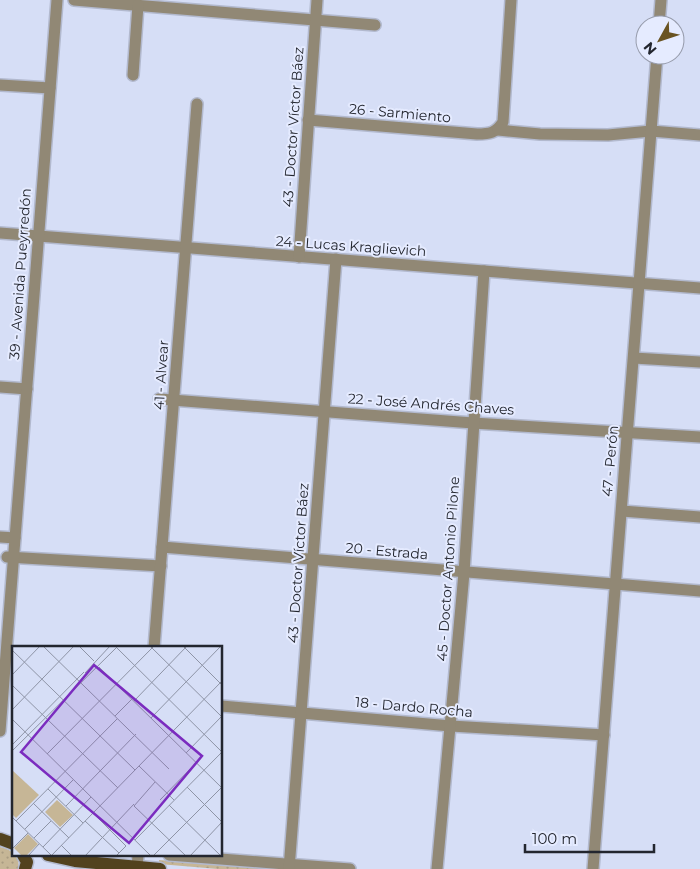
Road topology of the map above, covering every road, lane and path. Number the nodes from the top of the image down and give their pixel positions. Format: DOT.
graph roads {
  1 [pos="51,0"];
  2 [pos="57,0"];
  3 [pos="74,0"];
  4 [pos="317,0"];
  5 [pos="511,0"];
  6 [pos="661,0"];
  7 [pos="138,5"];
  8 [pos="660,15"];
  9 [pos="315,20"];
  10 [pos="375,25"];
  11 [pos="656,65"];
  12 [pos="133,75"];
  13 [pos="0,84"];
  14 [pos="47,88"];
  15 [pos="197,104"];
  16 [pos="308,120"];
  17 [pos="651,131"];
  18 [pos="493,132"];
  19 [pos="700,135"];
  20 [pos="0,233"];
  21 [pos="35,236"];
  22 [pos="186,248"];
  23 [pos="299,257"];
  24 [pos="336,259"];
  25 [pos="484,271"];
  26 [pos="640,283"];
  27 [pos="700,288"];
  28 [pos="634,358"];
  29 [pos="700,362"];
  30 [pos="0,387"];
  31 [pos="23,389"];
  32 [pos="159,399"];
  33 [pos="174,400"];
  34 [pos="324,411"];
  35 [pos="473,423"];
  36 [pos="628,432"];
  37 [pos="700,437"];
  38 [pos="622,511"];
  39 [pos="700,517"];
  40 [pos="8,537"];
  41 [pos="162,547"];
  42 [pos="10,557"];
  43 [pos="313,560"];
  44 [pos="161,566"];
  45 [pos="464,573"];
  46 [pos="616,584"];
  47 [pos="700,591"];
  48 [pos="154,646"];
  49 [pos="0,652"];
  50 [pos="6,686"];
  51 [pos="222,706"];
  52 [pos="301,713"];
  53 [pos="451,726"];
  54 [pos="0,731"];
  55 [pos="604,735"];
  56 [pos="24,856"];
  57 [pos="52,856"];
  58 [pos="180,856"];
  59 [pos="137,864"];
  60 [pos="289,866"];
  61 [pos="25,869"];
  62 [pos="160,869"];
  63 [pos="350,869"];
  64 [pos="437,869"];
  65 [pos="594,869"];
  1 -- 14 [label="street, 39 - Avenida Pueyrredón"];
  2 -- 14 [label="street, 39 - Avenida Pueyrredón"];
  3 -- 7 [label="street"];
  4 -- 9 [label="street, 43 - Doctor Víctor Báez"];
  5 -- 18 [label="street"];
  6 -- 8 [label="street"];
  7 -- 9 [label="street"];
  7 -- 12 [label="street"];
  9 -- 10 [label="street"];
  9 -- 16 [label="street, 43 - Doctor Víctor Báez"];
  11 -- 17 [label="street, 47 - Perón"];
  13 -- 14 [label="street"];
  14 -- 21 [label="street, 39 - Avenida Pueyrredón"];
  15 -- 22 [label="street, 41 - Alvear"];
  16 -- 18 [label="street, 26 - Sarmiento"];
  16 -- 23 [label="street, 43 - Doctor Víctor Báez"];
  17 -- 18 [label="street, 26 - Sarmiento"];
  17 -- 19 [label="street"];
  17 -- 26 [label="street, 47 - Perón"];
  20 -- 21 [label="street, 24 - Lucas Kraglievich"];
  21 -- 22 [label="street, 24 - Lucas Kraglievich"];
  21 -- 31 [label="street, 39 - Avenida Pueyrredón"];
  22 -- 23 [label="street, 24 - Lucas Kraglievich"];
  22 -- 33 [label="street, 41 - Alvear"];
  23 -- 24 [label="street, 24 - Lucas Kraglievich"];
  24 -- 25 [label="street, 24 - Lucas Kraglievich"];
  24 -- 34 [label="street, 43 - Doctor Víctor Báez"];
  25 -- 26 [label="street, 24 - Lucas Kraglievich"];
  25 -- 35 [label="street, 45 - Doctor Antonio Pilone"];
  26 -- 27 [label="street, 24 - Lucas Kraglievich"];
  26 -- 28 [label="street, 47 - Perón"];
  28 -- 29 [label="street"];
  28 -- 36 [label="street, 47 - Perón"];
  30 -- 31 [label="street"];
  31 -- 40 [label="street, 39 - Avenida Pueyrredón"];
  32 -- 33 [label="street, 22 - José Andrés Chaves"];
  33 -- 34 [label="street, 22 - José Andrés Chaves"];
  33 -- 41 [label="street, 41 - Alvear"];
  34 -- 35 [label="street, 22 - José Andrés Chaves"];
  34 -- 43 [label="street, 43 - Doctor Víctor Báez"];
  35 -- 36 [label="street, 22 - José Andrés Chaves"];
  35 -- 45 [label="street, 45 - Doctor Antonio Pilone"];
  36 -- 37 [label="street, 22 - José Andrés Chaves"];
  36 -- 38 [label="street, 47 - Perón"];
  38 -- 39 [label="street"];
  38 -- 46 [label="street, 47 - Perón"];
  40 -- 42 [label="street, 39 - Avenida Pueyrredón"];
  41 -- 43 [label="street, 20 - Estrada"];
  41 -- 44 [label="street, 41 - Alvear"];
  42 -- 44 [label="street"];
  42 -- 49 [label="street, 39 - Avenida Pueyrredón"];
  42 -- 50 [label="street, 39 - Avenida Pueyrredón"];
  43 -- 45 [label="street, 20 - Estrada"];
  43 -- 52 [label="street, 43 - Doctor Víctor Báez"];
  44 -- 48 [label="street, 41 - Alvear"];
  45 -- 46 [label="street, 20 - Estrada"];
  45 -- 53 [label="street, 45 - Doctor Antonio Pilone"];
  46 -- 47 [label="street, 20 - Estrada"];
  46 -- 55 [label="street, 47 - Perón"];
  50 -- 54 [label="street, 39 - Avenida Pueyrredón"];
  51 -- 52 [label="street, 18 - Dardo Rocha"];
  52 -- 53 [label="street, 18 - Dardo Rocha"];
  52 -- 60 [label="street, 43 - Doctor Víctor Báez"];
  53 -- 55 [label="street, 18 - Dardo Rocha"];
  53 -- 64 [label="street, 45 - Doctor Antonio Pilone"];
  55 -- 65 [label="street, 47 - Perón"];
  56 -- 61 [label="main road"];
  57 -- 59 [label="main road"];
  58 -- 60 [label="street"];
  59 -- 62 [label="main road"];
  60 -- 63 [label="street"];
}
